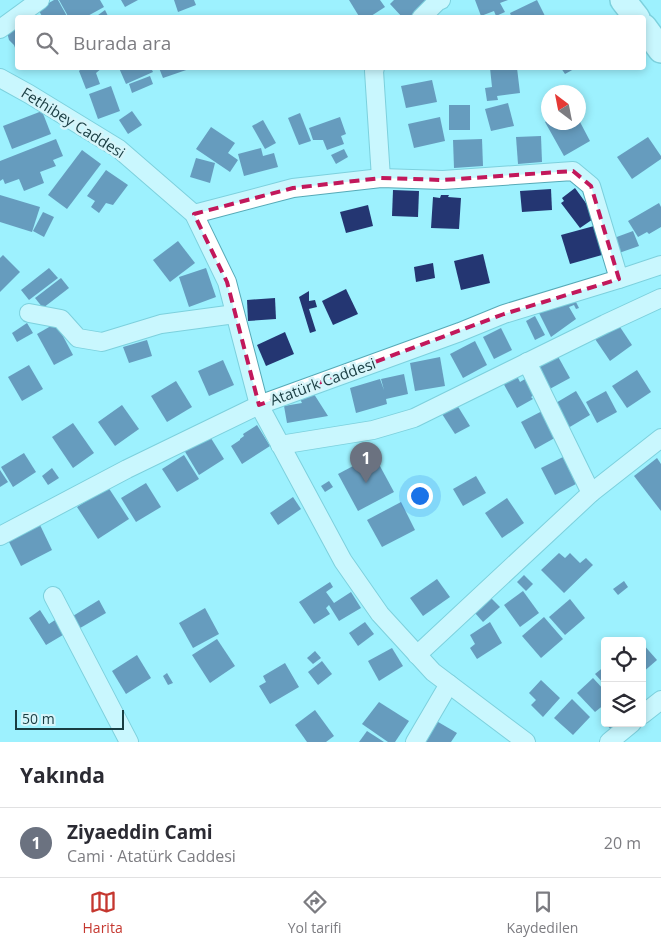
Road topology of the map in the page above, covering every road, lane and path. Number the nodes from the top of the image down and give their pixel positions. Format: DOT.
graph roads {
  1 [pos="40,0"];
  2 [pos="439,0"];
  3 [pos="623,0"];
  4 [pos="19,15"];
  5 [pos="424,15"];
  6 [pos="634,15"];
  7 [pos="15,18"];
  8 [pos="0,29"];
  9 [pos="646,30"];
  10 [pos="661,50"];
  11 [pos="374,70"];
  12 [pos="0,78"];
  13 [pos="380,178"];
  14 [pos="194,214"];
  15 [pos="661,265"];
  16 [pos="619,279"];
  17 [pos="661,298"];
  18 [pos="29,313"];
  19 [pos="236,314"];
  20 [pos="527,362"];
  21 [pos="258,405"];
  22 [pos="661,438"];
  23 [pos="280,445"];
  24 [pos="591,493"];
  25 [pos="0,536"];
  26 [pos="53,596"];
  27 [pos="418,655"];
  28 [pos="449,684"];
  29 [pos="661,700"];
  30 [pos="646,712"];
  31 [pos="627,727"];
  32 [pos="129,742"];
  33 [pos="415,742"];
  34 [pos="526,742"];
  35 [pos="609,742"];
  1 -- 4 [label="street"];
  2 -- 5 [label="street"];
  3 -- 6 [label="highway"];
  7 -- 8 [label="street"];
  9 -- 10 [label="highway"];
  11 -- 13 [label="street"];
  12 -- 14 [label="street, Fethibey Caddesi"];
  13 -- 14 [label="street"];
  13 -- 16 [label="street"];
  14 -- 19 [label="street, Fethibey Caddesi"];
  15 -- 16 [label="street, Atatürk Caddesi"];
  16 -- 21 [label="street, Atatürk Caddesi"];
  17 -- 20 [label="street"];
  18 -- 19 [label="street"];
  19 -- 21 [label="street, Fethibey Caddesi"];
  20 -- 23 [label="street"];
  20 -- 24 [label="street"];
  21 -- 23 [label="street, Fethibey Caddesi"];
  21 -- 25 [label="street, Atatürk Caddesi"];
  22 -- 24 [label="street"];
  23 -- 27 [label="street, Fethibey Caddesi"];
  24 -- 27 [label="street"];
  26 -- 32 [label="street"];
  27 -- 28 [label="street, Fethibey Caddesi"];
  28 -- 33 [label="street"];
  28 -- 34 [label="street, Fethibey Caddesi"];
  29 -- 30 [label="street"];
  31 -- 35 [label="street"];
}
